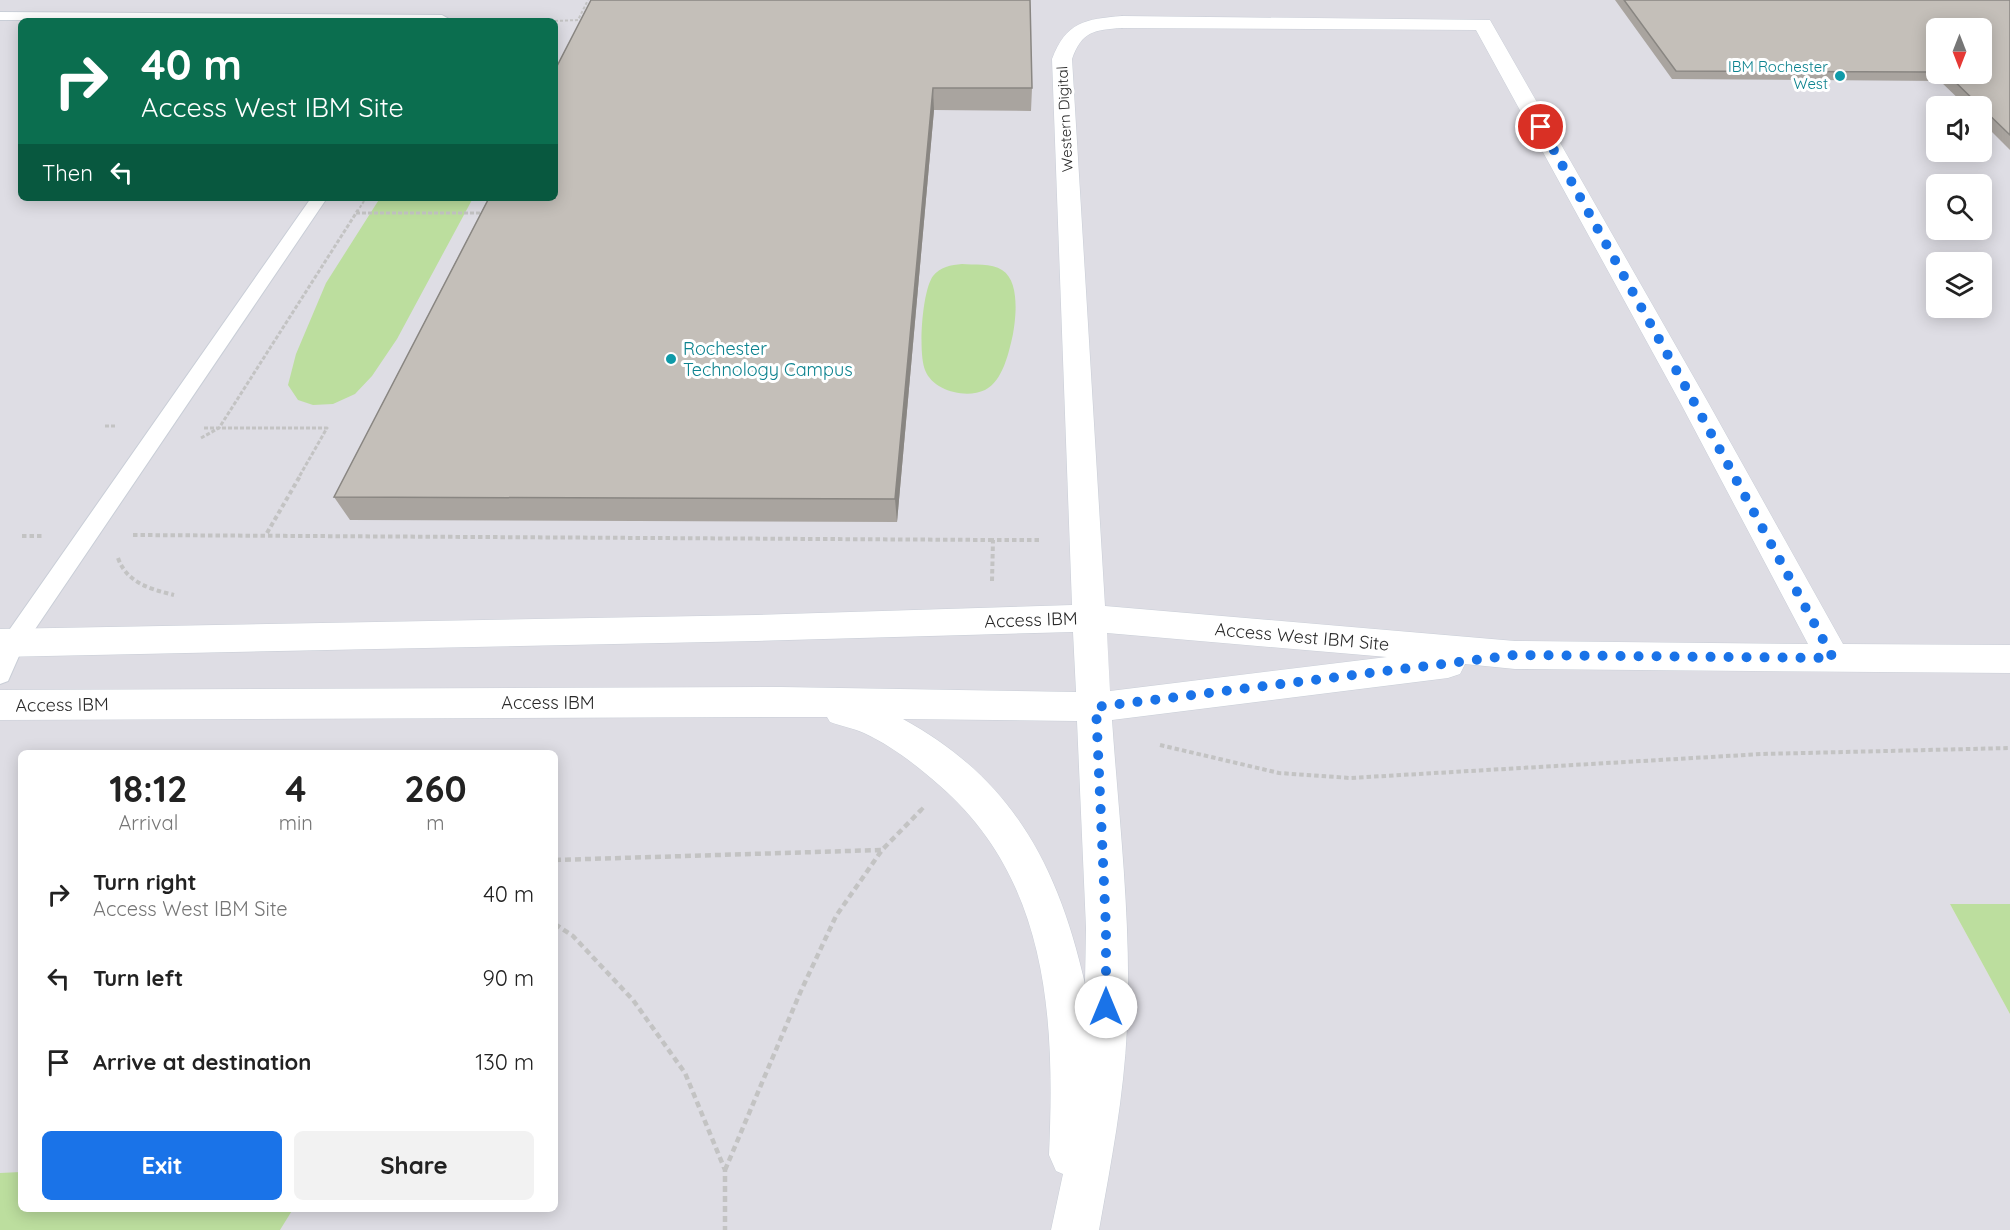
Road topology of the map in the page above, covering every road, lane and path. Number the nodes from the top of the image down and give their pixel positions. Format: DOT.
graph roads {
  1 [pos="588,0"];
  2 [pos="0,16"];
  3 [pos="295,18"];
  4 [pos="558,21"];
  5 [pos="364,201"];
  6 [pos="314,205"];
  7 [pos="357,213"];
  8 [pos="489,213"];
  9 [pos="105,426"];
  10 [pos="162,427"];
  11 [pos="219,428"];
  12 [pos="267,534"];
  13 [pos="22,536"];
  14 [pos="87,536"];
  15 [pos="993,540"];
  16 [pos="1089,618"];
  17 [pos="6,643"];
  18 [pos="1515,655"];
  19 [pos="1833,658"];
  20 [pos="2010,659"];
  21 [pos="0,674"];
  22 [pos="781,702"];
  23 [pos="0,705"];
  24 [pos="1096,724"];
  25 [pos="2010,748"];
  26 [pos="957,773"];
  27 [pos="882,850"];
  28 [pos="558,860"];
  29 [pos="558,926"];
  30 [pos="725,1170"];
  31 [pos="725,1230"];
  32 [pos="1068,1230"];
  33 [pos="1075,1230"];
  1 -- 4 [label="path"];
  2 -- 3 [label="lane"];
  5 -- 7 [label="path"];
  6 -- 7 [label="path"];
  6 -- 10 [label="lane"];
  7 -- 8 [label="path"];
  7 -- 11 [label="path"];
  9 -- 10 [label="path"];
  10 -- 11 [label="path"];
  10 -- 14 [label="lane"];
  11 -- 12 [label="path"];
  12 -- 14 [label="path"];
  12 -- 15 [label="path"];
  13 -- 14 [label="path"];
  14 -- 17 [label="lane"];
  16 -- 17 [label="street, Access IBM"];
  16 -- 18 [label="street, Access West IBM Site"];
  16 -- 19 [label="street, Western Digital"];
  16 -- 24 [label="street, Western Digital"];
  17 -- 21 [label="lane"];
  18 -- 19 [label="street, Access West IBM Site"];
  18 -- 24 [label="street, Access West IBM Site"];
  19 -- 20 [label="street, Access West IBM Site"];
  22 -- 23 [label="street, Access IBM"];
  22 -- 24 [label="street, Access IBM"];
  22 -- 26 [label="street"];
  24 -- 25 [label="path"];
  24 -- 33 [label="street, Western Digital"];
  26 -- 27 [label="path"];
  26 -- 32 [label="street"];
  27 -- 28 [label="path"];
  27 -- 30 [label="path"];
  29 -- 30 [label="path"];
  30 -- 31 [label="path"];
}
